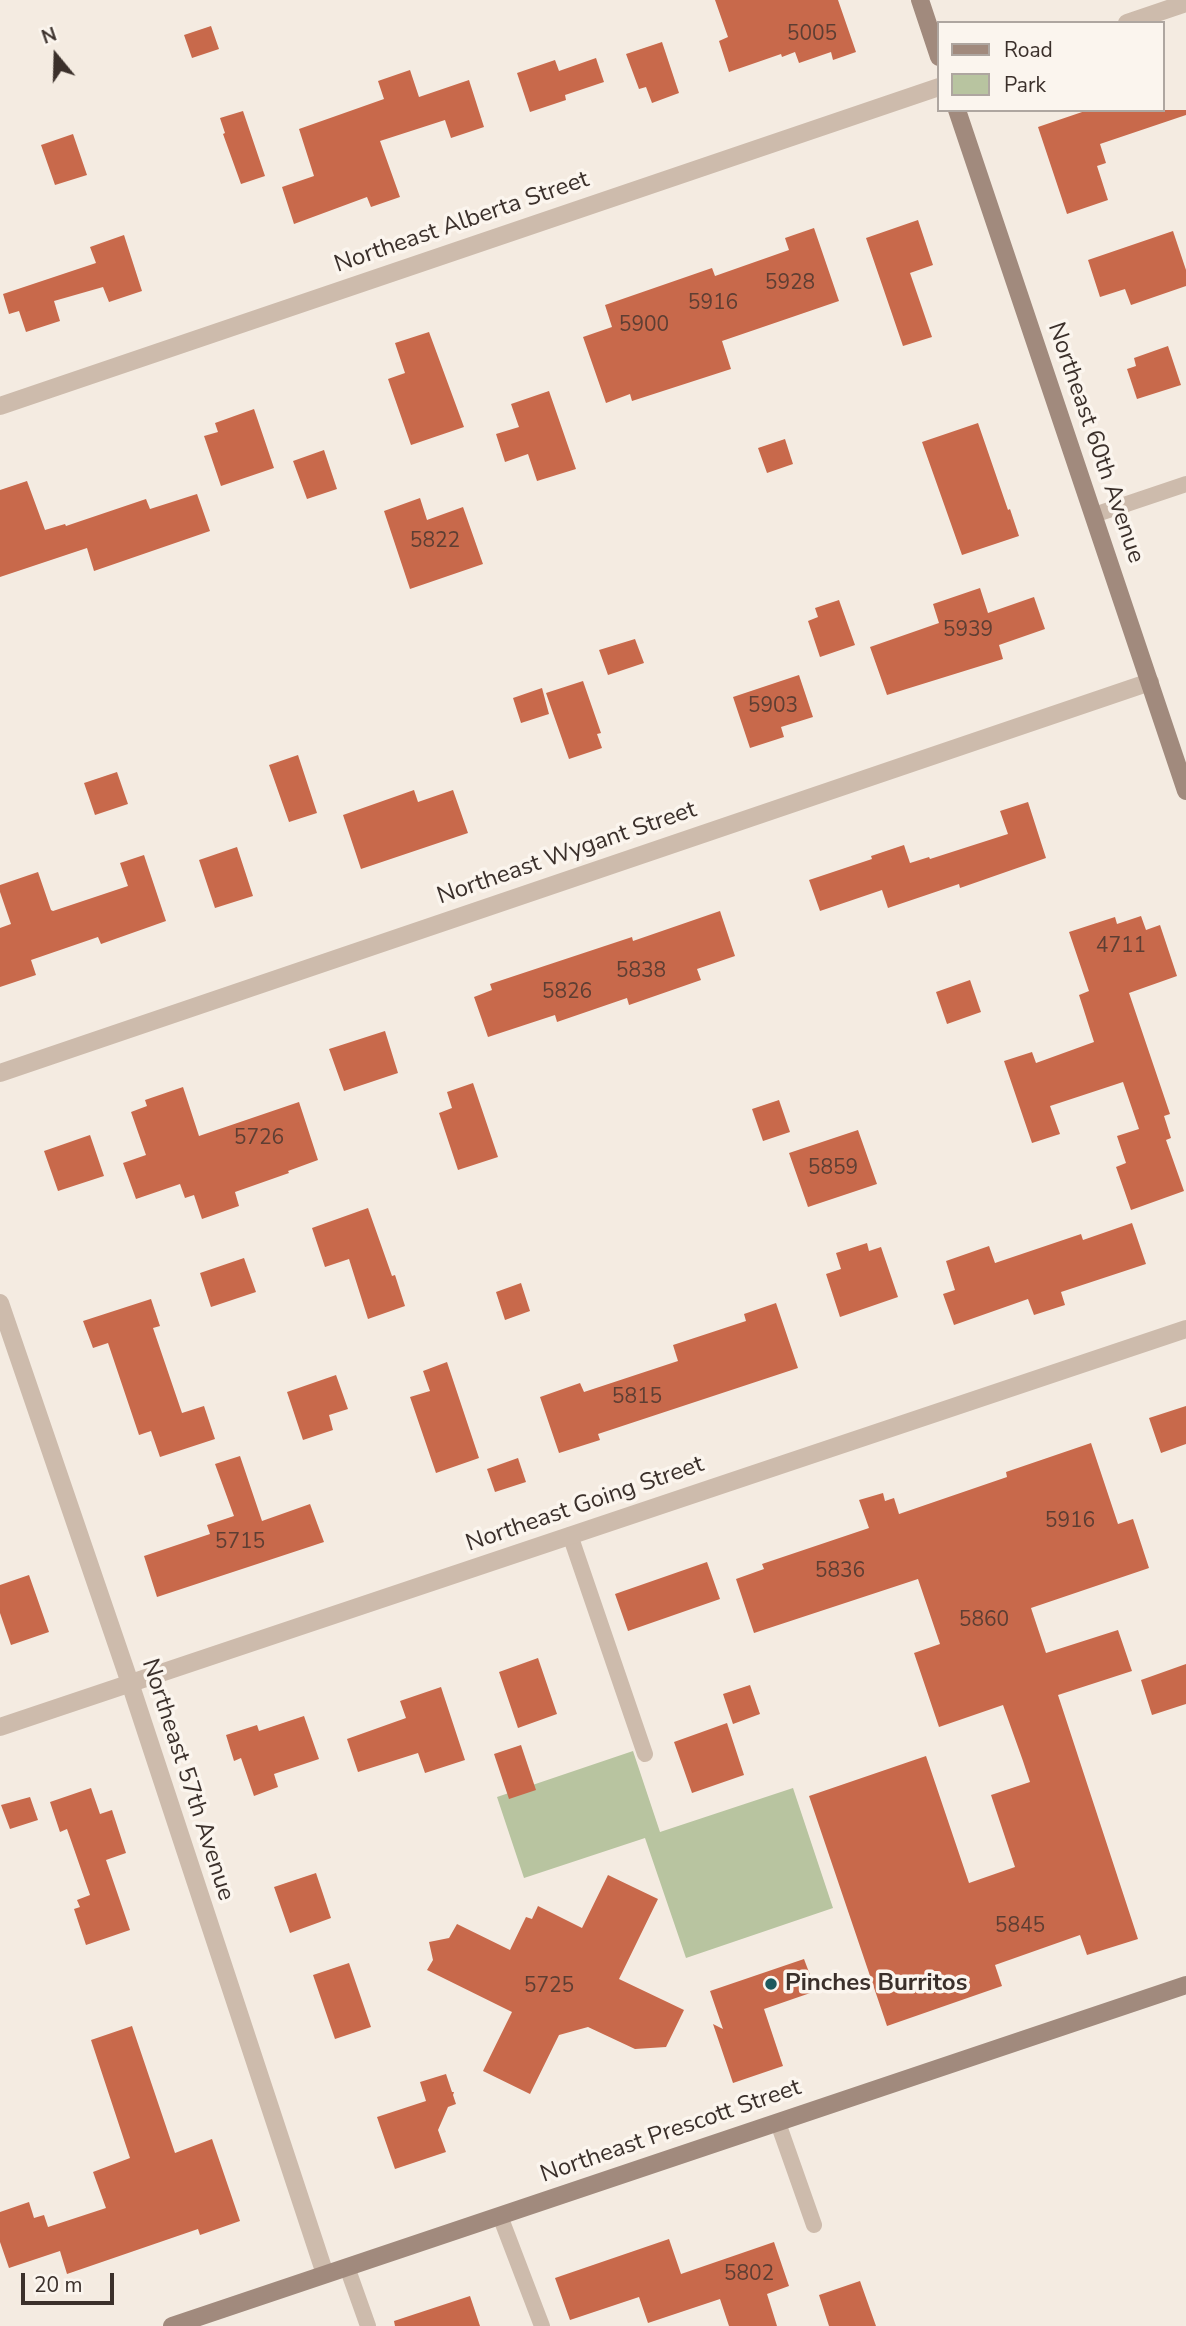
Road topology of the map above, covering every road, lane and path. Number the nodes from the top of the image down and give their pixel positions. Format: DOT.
graph roads {
  1 [pos="920,0"];
  2 [pos="1186,3"];
  3 [pos="1133,21"];
  4 [pos="937,51"];
  5 [pos="937,88"];
  6 [pos="958,112"];
  7 [pos="0,406"];
  8 [pos="1186,484"];
  9 [pos="1094,515"];
  10 [pos="1150,682"];
  11 [pos="1183,771"];
  12 [pos="1186,790"];
  13 [pos="0,1073"];
  14 [pos="0,1303"];
  15 [pos="1186,1329"];
  16 [pos="570,1535"];
  17 [pos="130,1683"];
  18 [pos="0,1727"];
  19 [pos="645,1754"];
  20 [pos="1186,1986"];
  21 [pos="778,2123"];
  22 [pos="500,2216"];
  23 [pos="814,2225"];
  24 [pos="347,2267"];
  25 [pos="325,2274"];
  26 [pos="172,2326"];
  27 [pos="368,2326"];
  28 [pos="542,2326"];
  1 -- 4 [label="street"];
  2 -- 3 [label="street"];
  5 -- 7 [label="street, Northeast Alberta Street"];
  6 -- 9 [label="street, Northeast 60th Avenue"];
  8 -- 9 [label="lane"];
  9 -- 10 [label="street, Northeast 60th Avenue"];
  10 -- 11 [label="street, Northeast 60th Avenue"];
  10 -- 13 [label="street, Northeast Wygant Street"];
  11 -- 12 [label="street, Northeast 60th Avenue"];
  14 -- 17 [label="street, Northeast 57th Avenue"];
  15 -- 16 [label="street, Northeast Going Street"];
  16 -- 17 [label="street, Northeast Going Street"];
  16 -- 19 [label="lane"];
  17 -- 18 [label="street, Northeast Going Street"];
  17 -- 25 [label="street, Northeast 57th Avenue"];
  20 -- 21 [label="street, Northeast Prescott Street"];
  21 -- 22 [label="street, Northeast Prescott Street"];
  21 -- 23 [label="lane"];
  22 -- 24 [label="street, Northeast Prescott Street"];
  22 -- 28 [label="lane"];
  24 -- 25 [label="street, Northeast Prescott Street"];
  24 -- 27 [label="lane"];
  25 -- 26 [label="street, Northeast Prescott Street"];
}
